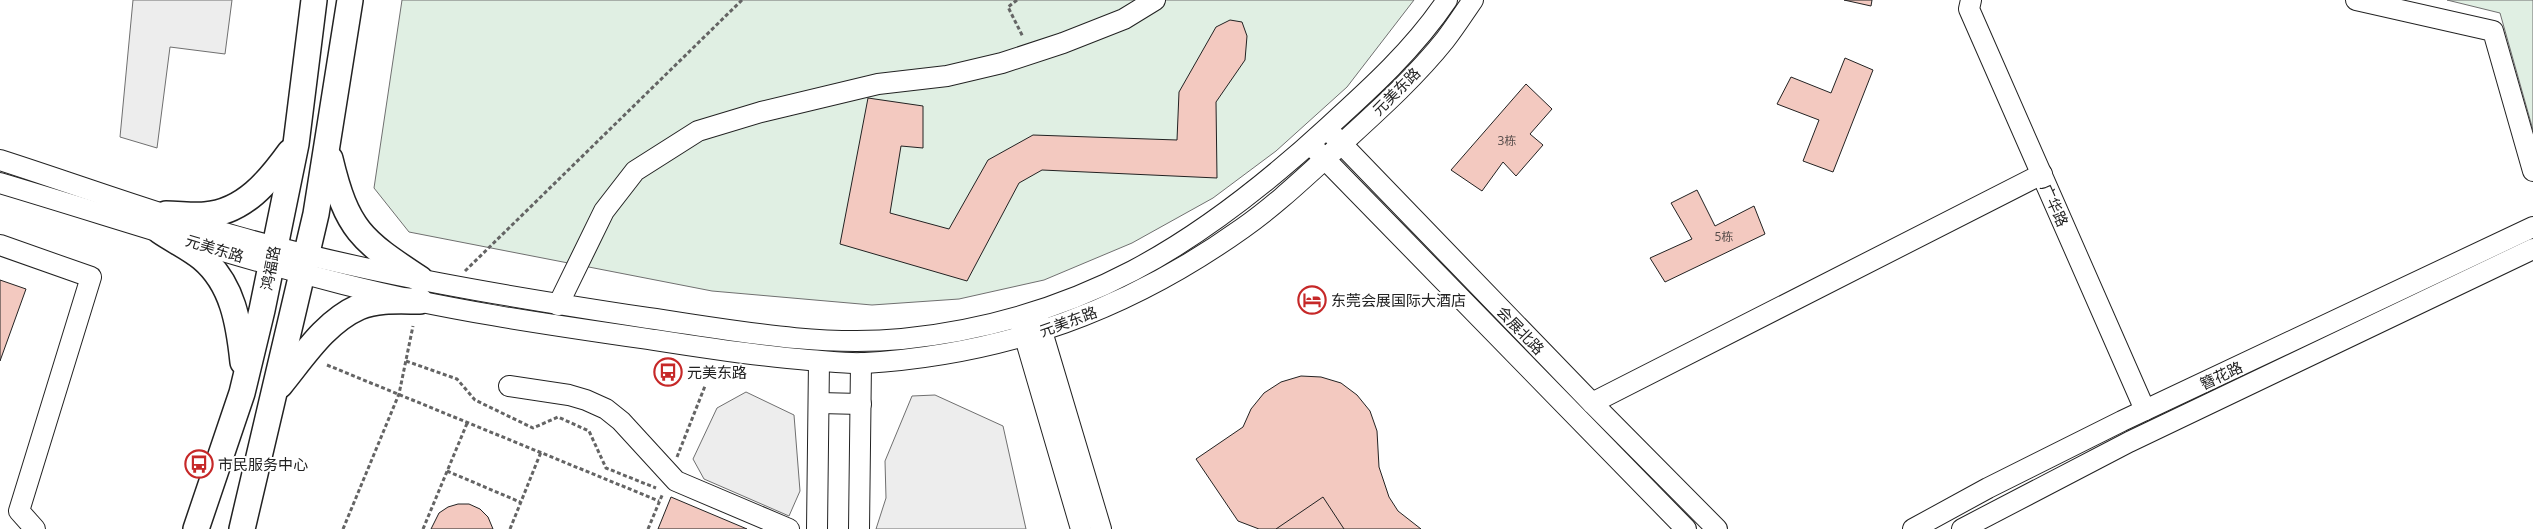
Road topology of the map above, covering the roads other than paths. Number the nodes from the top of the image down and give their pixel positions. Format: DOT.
graph roads {
  1 [pos="314,0"];
  2 [pos="350,0"];
  3 [pos="1155,0"];
  4 [pos="1447,0"];
  5 [pos="1473,0"];
  6 [pos="1971,0"];
  7 [pos="2356,0"];
  8 [pos="1327,128"];
  9 [pos="1342,143"];
  10 [pos="296,144"];
  11 [pos="1310,144"];
  12 [pos="327,149"];
  13 [pos="1325,158"];
  14 [pos="0,160"];
  15 [pos="2533,171"];
  16 [pos="2042,174"];
  17 [pos="0,183"];
  18 [pos="163,223"];
  19 [pos="2533,227"];
  20 [pos="0,245"];
  21 [pos="2533,249"];
  22 [pos="273,255"];
  23 [pos="305,263"];
  24 [pos="420,290"];
  25 [pos="558,305"];
  26 [pos="1028,314"];
  27 [pos="1034,334"];
  28 [pos="820,361"];
  29 [pos="861,363"];
  30 [pos="509,386"];
  31 [pos="275,391"];
  32 [pos="242,393"];
  33 [pos="819,403"];
  34 [pos="1592,403"];
  35 [pos="861,404"];
  36 [pos="2145,410"];
  37 [pos="36,529"];
  38 [pos="196,529"];
  39 [pos="242,529"];
  40 [pos="789,529"];
  41 [pos="817,529"];
  42 [pos="859,529"];
  43 [pos="1082,529"];
  44 [pos="1101,529"];
  45 [pos="1686,529"];
  46 [pos="1717,529"];
  47 [pos="1913,529"];
  48 [pos="1962,529"];
  1 -- 10 [label="main road, 鸿福路"];
  2 -- 12 [label="main road"];
  3 -- 25 [label="street"];
  4 -- 8 [label="street, 元美东路"];
  5 -- 9 [label="street, 元美东路"];
  6 -- 16 [label="street, 广华路"];
  7 -- 15 [label="street"];
  8 -- 9 [label="street, 会展北路"];
  8 -- 11 [label="street, 元美东路"];
  9 -- 13 [label="street, 元美东路"];
  9 -- 34 [label="street, 会展北路"];
  10 -- 18 [label="main road"];
  10 -- 22 [label="main road, 鸿福路"];
  11 -- 13 [label="street, 会展北路"];
  11 -- 26 [label="street, 元美东路"];
  12 -- 23 [label="main road"];
  12 -- 24 [label="main road"];
  13 -- 27 [label="street, 元美东路"];
  13 -- 45 [label="street, 会展北路"];
  14 -- 18 [label="street, 元美东路"];
  16 -- 34 [label="street"];
  16 -- 36 [label="street, 广华路"];
  17 -- 18 [label="street, 元美东路"];
  18 -- 22 [label="street, 元美东路"];
  18 -- 32 [label="main road"];
  19 -- 36 [label="street, 簪花路"];
  20 -- 37 [label="street"];
  21 -- 48 [label="street, 簪花路"];
  22 -- 23 [label="street, 元美东路"];
  22 -- 32 [label="main road, 鸿福路"];
  23 -- 24 [label="street, 元美东路"];
  23 -- 31 [label="main road"];
  24 -- 25 [label="street, 元美东路"];
  24 -- 28 [label="street, 元美东路"];
  24 -- 31 [label="main road"];
  25 -- 26 [label="street, 元美东路"];
  26 -- 27 [label="street"];
  27 -- 29 [label="street, 元美东路"];
  27 -- 43 [label="street"];
  27 -- 44 [label="street"];
  28 -- 29 [label="street, 元美东路"];
  28 -- 33 [label="street"];
  29 -- 35 [label="street"];
  30 -- 40 [label="street"];
  31 -- 39 [label="main road"];
  32 -- 38 [label="main road, 鸿福路"];
  33 -- 35 [label="street"];
  33 -- 41 [label="street"];
  34 -- 46 [label="street, 会展北路"];
  35 -- 42 [label="street"];
  36 -- 47 [label="street, 簪花路"];
}
